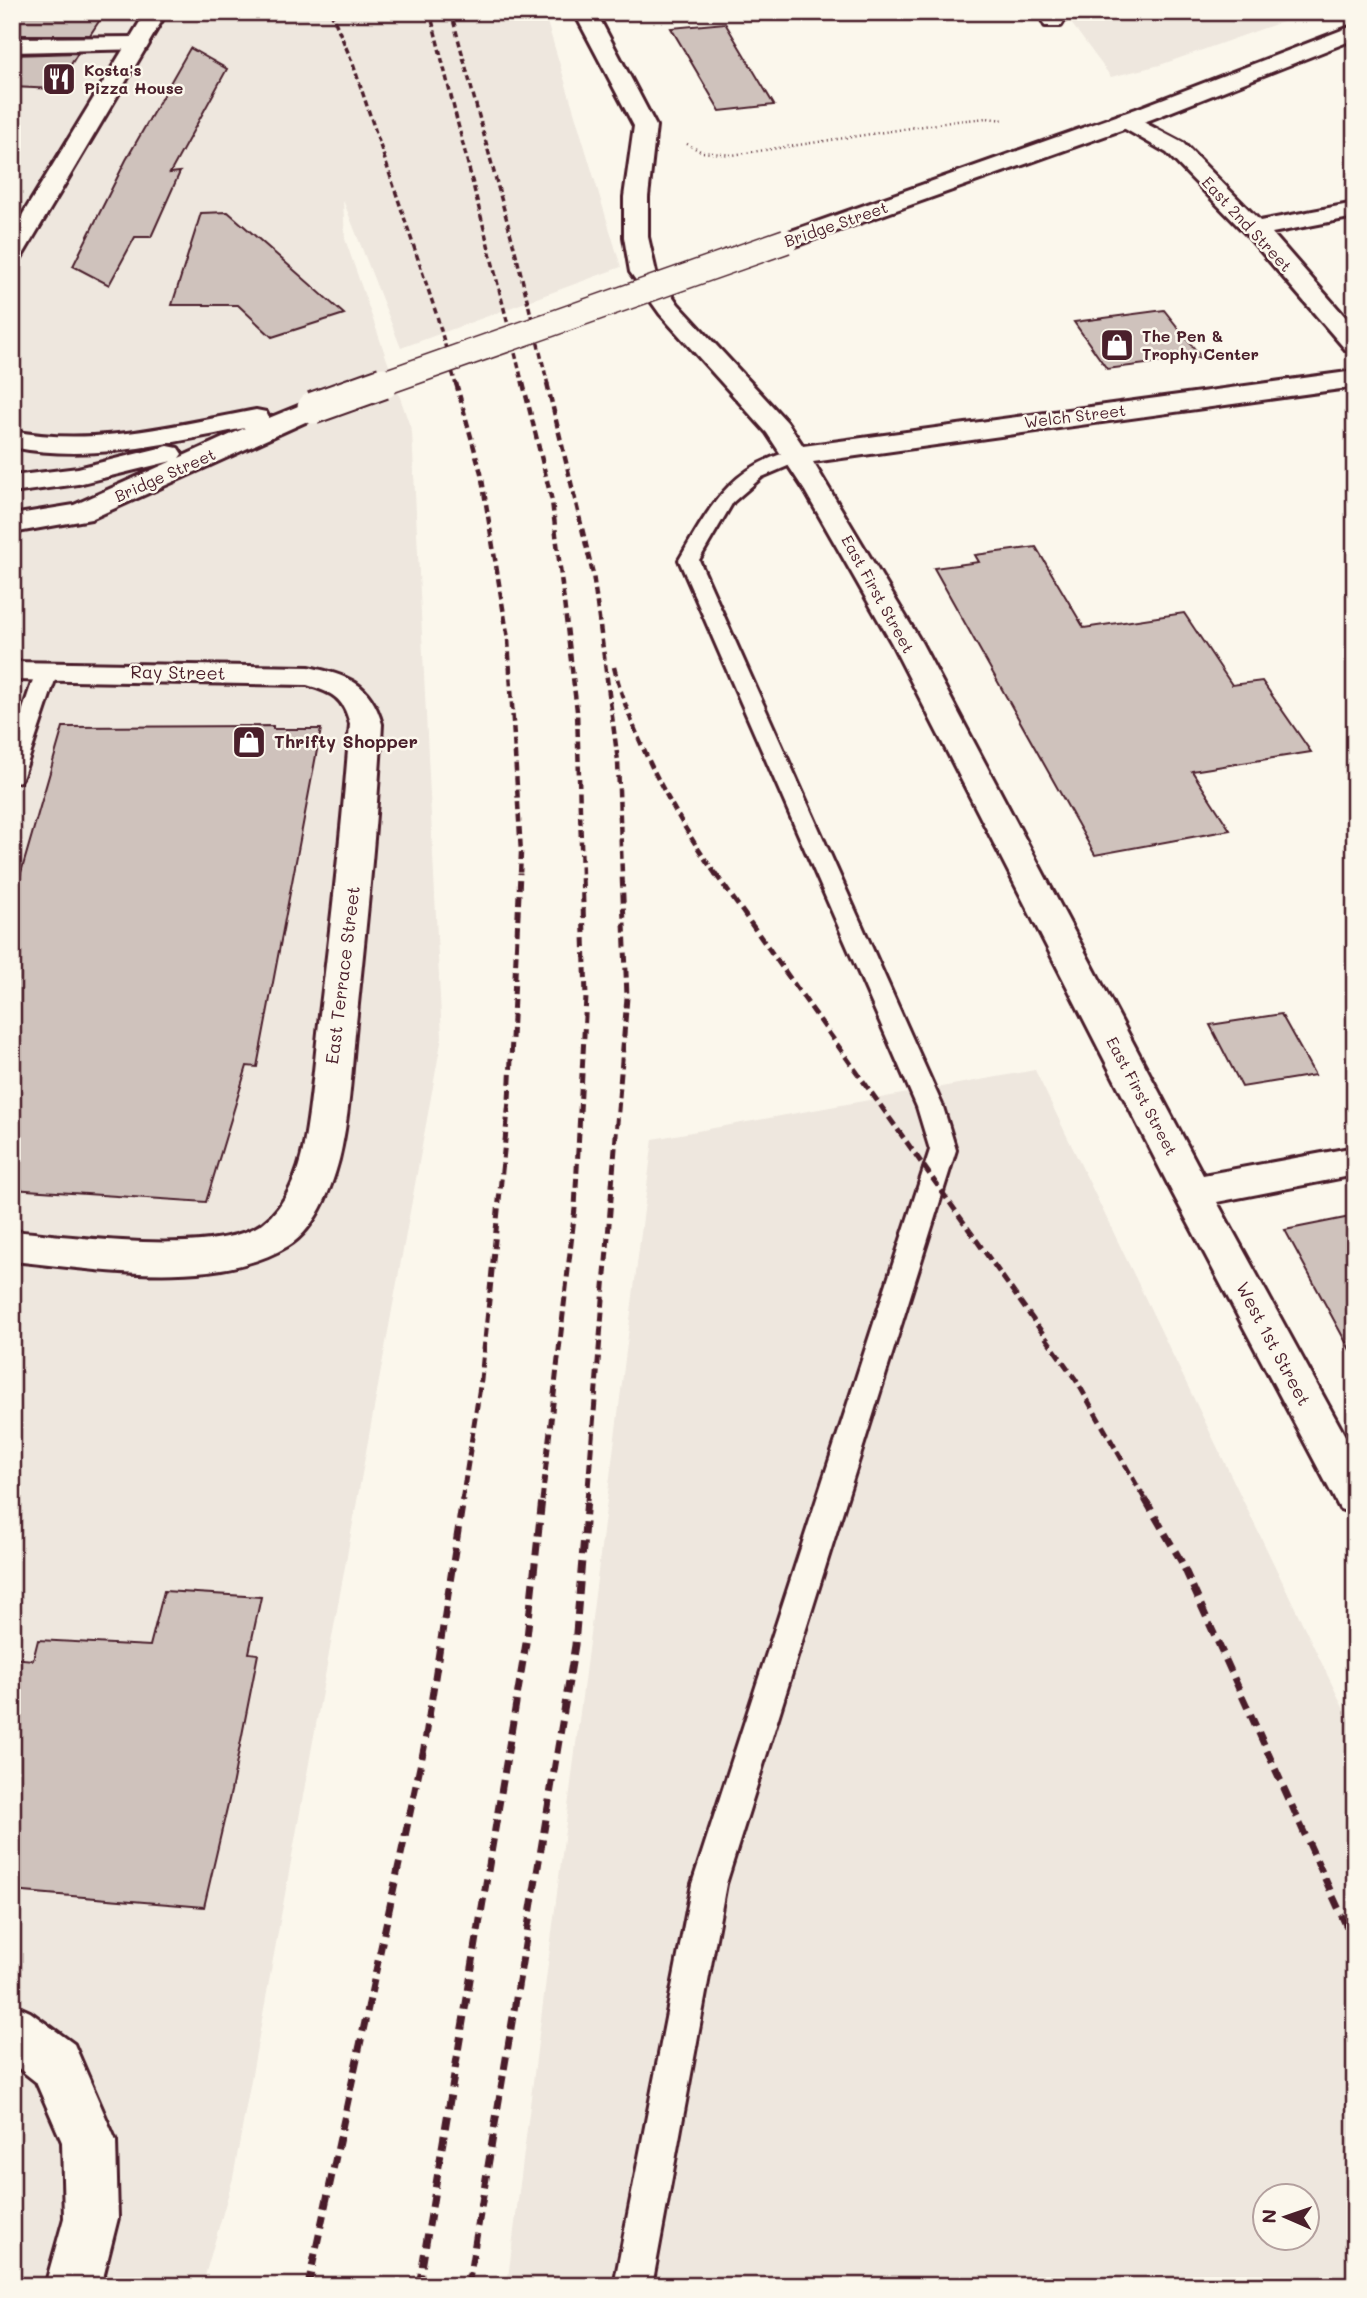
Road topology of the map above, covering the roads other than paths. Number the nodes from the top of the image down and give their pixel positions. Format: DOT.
graph roads {
  1 [pos="157,12"];
  2 [pos="585,12"];
  3 [pos="1355,31"];
  4 [pos="138,44"];
  5 [pos="12,45"];
  6 [pos="1126,120"];
  7 [pos="1355,211"];
  8 [pos="1255,229"];
  9 [pos="13,251"];
  10 [pos="1355,344"];
  11 [pos="1355,379"];
  12 [pos="313,408"];
  13 [pos="12,439"];
  14 [pos="795,456"];
  15 [pos="12,485"];
  16 [pos="81,513"];
  17 [pos="12,524"];
  18 [pos="12,536"];
  19 [pos="12,671"];
  20 [pos="47,671"];
  21 [pos="343,687"];
  22 [pos="12,776"];
  23 [pos="1355,1161"];
  24 [pos="1192,1192"];
  25 [pos="12,1246"];
  26 [pos="1355,1496"];
  27 [pos="12,2030"];
  28 [pos="73,2286"];
  29 [pos="633,2286"];
  1 -- 4 [label="street"];
  2 -- 14 [label="street, East First Street"];
  3 -- 6 [label="street, Bridge Street"];
  4 -- 5 [label="street"];
  4 -- 9 [label="street"];
  6 -- 8 [label="street, East 2nd Street"];
  6 -- 12 [label="street, Bridge Street, bridge"];
  7 -- 8 [label="street"];
  8 -- 10 [label="street, East 2nd Street"];
  11 -- 14 [label="street, Welch Street"];
  12 -- 13 [label="street"];
  12 -- 15 [label="street, Bridge Street"];
  12 -- 16 [label="street, Bridge Street"];
  14 -- 24 [label="street, East First Street"];
  14 -- 29 [label="lane"];
  16 -- 17 [label="street, Bridge Street"];
  16 -- 18 [label="street"];
  19 -- 20 [label="street, Ray Street"];
  20 -- 21 [label="street, Ray Street"];
  20 -- 22 [label="lane"];
  21 -- 25 [label="street, East Terrace Street"];
  23 -- 24 [label="street"];
  24 -- 26 [label="street, West 1st Street"];
  27 -- 28 [label="street"];
}
